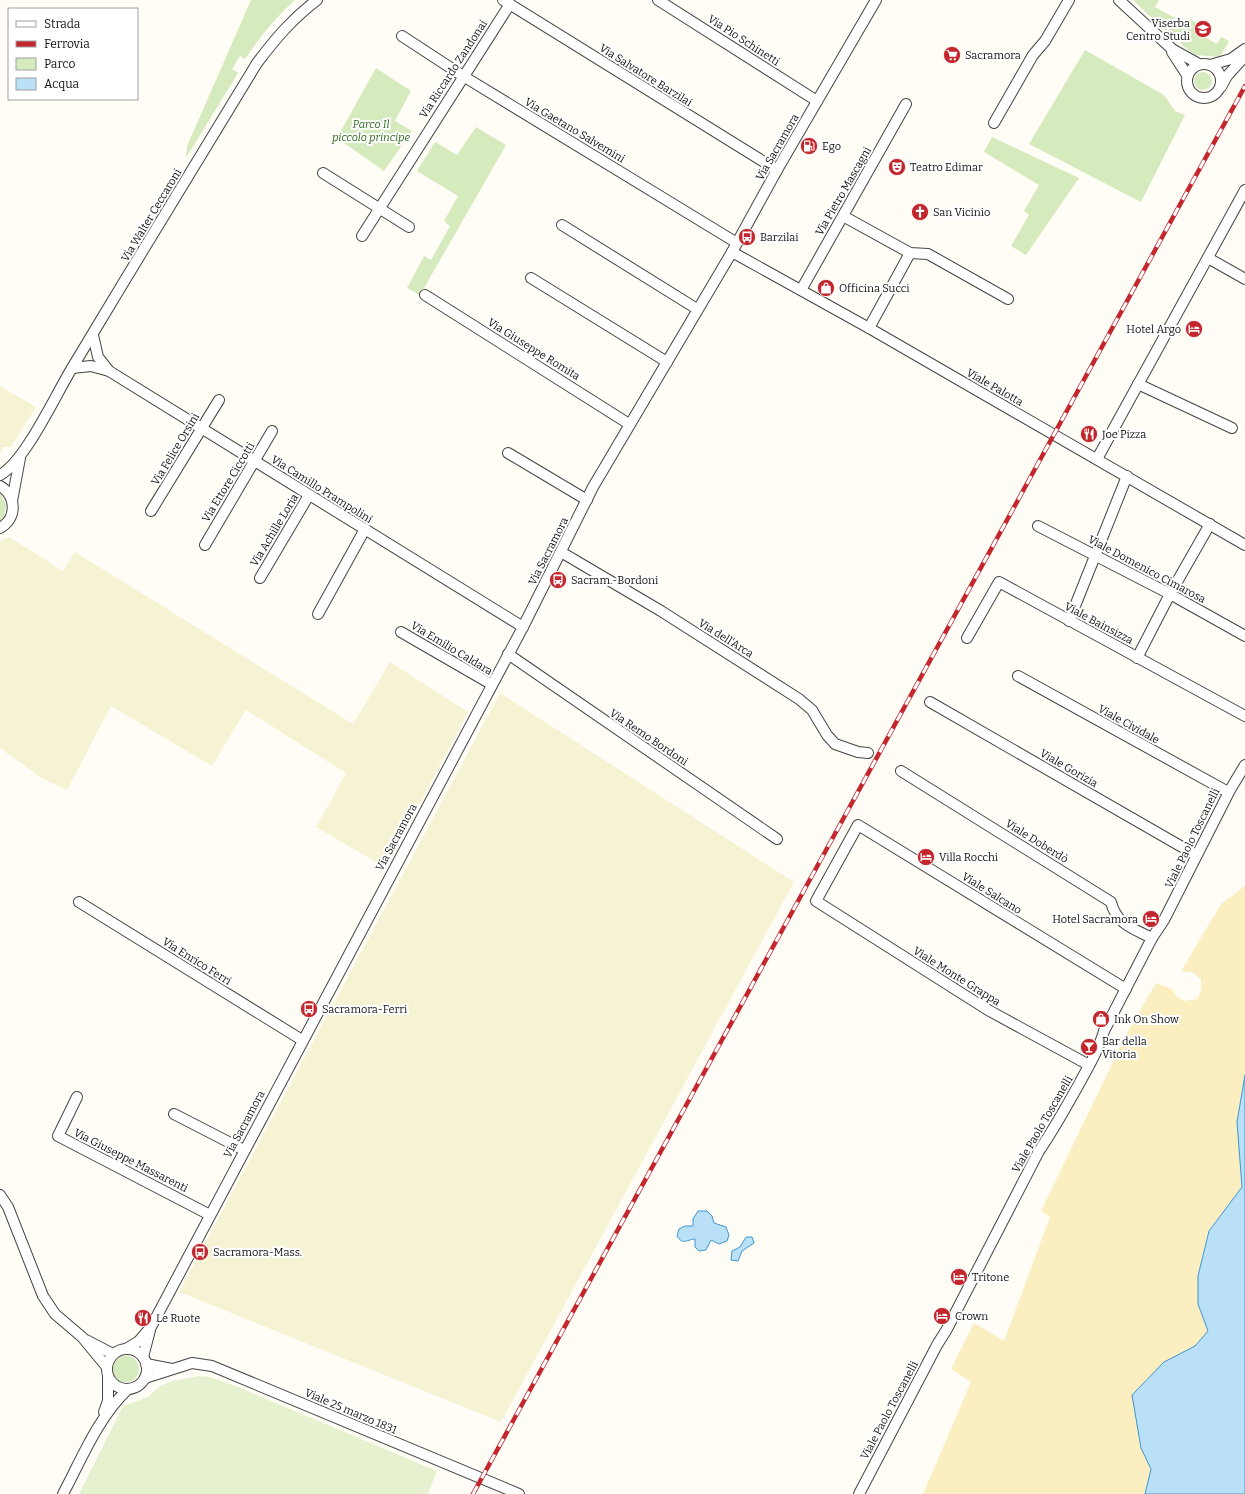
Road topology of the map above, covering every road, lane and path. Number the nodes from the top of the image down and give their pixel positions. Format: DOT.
graph roads {
  1 [pos="317,0"];
  2 [pos="658,0"];
  3 [pos="876,0"];
  4 [pos="1069,0"];
  5 [pos="1119,0"];
  6 [pos="506,2"];
  7 [pos="402,36"];
  8 [pos="1164,43"];
  9 [pos="1245,49"];
  10 [pos="1245,56"];
  11 [pos="1199,64"];
  12 [pos="1210,65"];
  13 [pos="1187,75"];
  14 [pos="463,76"];
  15 [pos="1220,89"];
  16 [pos="817,101"];
  17 [pos="906,104"];
  18 [pos="994,123"];
  19 [pos="777,170"];
  20 [pos="323,173"];
  21 [pos="1245,190"];
  22 [pos="379,208"];
  23 [pos="843,216"];
  24 [pos="562,225"];
  25 [pos="409,227"];
  26 [pos="362,236"];
  27 [pos="606,245"];
  28 [pos="735,247"];
  29 [pos="910,253"];
  30 [pos="1208,258"];
  31 [pos="531,278"];
  32 [pos="1245,279"];
  33 [pos="801,290"];
  34 [pos="425,295"];
  35 [pos="1008,299"];
  36 [pos="698,307"];
  37 [pos="869,328"];
  38 [pos="93,335"];
  39 [pos="667,362"];
  40 [pos="72,368"];
  41 [pos="109,371"];
  42 [pos="1138,384"];
  43 [pos="219,400"];
  44 [pos="629,424"];
  45 [pos="202,428"];
  46 [pos="1232,428"];
  47 [pos="272,432"];
  48 [pos="508,453"];
  49 [pos="21,456"];
  50 [pos="1097,459"];
  51 [pos="254,461"];
  52 [pos="0,475"];
  53 [pos="1127,476"];
  54 [pos="0,486"];
  55 [pos="309,495"];
  56 [pos="587,500"];
  57 [pos="12,501"];
  58 [pos="151,511"];
  59 [pos="1210,524"];
  60 [pos="1038,526"];
  61 [pos="0,528"];
  62 [pos="365,529"];
  63 [pos="1245,544"];
  64 [pos="205,545"];
  65 [pos="561,552"];
  66 [pos="1097,556"];
  67 [pos="260,578"];
  68 [pos="1170,594"];
  69 [pos="318,614"];
  70 [pos="1069,621"];
  71 [pos="523,626"];
  72 [pos="401,632"];
  73 [pos="1245,636"];
  74 [pos="967,638"];
  75 [pos="508,654"];
  76 [pos="1137,658"];
  77 [pos="1018,676"];
  78 [pos="491,684"];
  79 [pos="930,702"];
  80 [pos="1245,716"];
  81 [pos="868,752"];
  82 [pos="1245,765"];
  83 [pos="901,771"];
  84 [pos="1228,792"];
  85 [pos="777,839"];
  86 [pos="1196,855"];
  87 [pos="816,901"];
  88 [pos="79,902"];
  89 [pos="1152,938"];
  90 [pos="1126,989"];
  91 [pos="302,1040"];
  92 [pos="1089,1065"];
  93 [pos="77,1097"];
  94 [pos="174,1114"];
  95 [pos="244,1150"];
  96 [pos="0,1196"];
  97 [pos="210,1215"];
  98 [pos="150,1327"];
  99 [pos="82,1337"];
  100 [pos="126,1349"];
  101 [pos="113,1354"];
  102 [pos="145,1360"];
  103 [pos="106,1366"];
  104 [pos="172,1369"];
  105 [pos="108,1378"];
  106 [pos="145,1378"];
  107 [pos="127,1390"];
  108 [pos="99,1426"];
  109 [pos="63,1494"];
  110 [pos="519,1494"];
  111 [pos="859,1494"];
  1 -- 38 [label="street, Via Walter Ceccaroni"];
  2 -- 16 [label="street, Via Pio Schinetti"];
  3 -- 16 [label="street, Via Sacramora"];
  4 -- 18 [label="street"];
  5 -- 8 [label="street"];
  6 -- 14 [label="street, Via Riccardo Zandonai"];
  6 -- 19 [label="street, Via Salvatore Barzilai"];
  7 -- 14 [label="street, Via Gaetano Salvemini"];
  8 -- 11 [label="street"];
  8 -- 13 [label="street"];
  9 -- 12 [label="street"];
  10 -- 15 [label="street"];
  11 -- 12 [label="street"];
  11 -- 13 [label="street"];
  12 -- 15 [label="street"];
  13 -- 15 [label="street"];
  14 -- 22 [label="street, Via Riccardo Zandonai"];
  14 -- 28 [label="street, Via Gaetano Salvemini"];
  16 -- 19 [label="street, Via Sacramora"];
  17 -- 23 [label="street, Via Pietro Mascagni"];
  19 -- 28 [label="street, Via Sacramora"];
  20 -- 22 [label="street"];
  21 -- 30 [label="street"];
  22 -- 25 [label="street"];
  22 -- 26 [label="street, Via Riccardo Zandonai"];
  23 -- 29 [label="street"];
  23 -- 33 [label="street, Via Pietro Mascagni"];
  24 -- 36 [label="street"];
  27 -- 36 [label="street"];
  28 -- 33 [label="street, Viale Palotta"];
  28 -- 36 [label="street, Via Sacramora"];
  29 -- 35 [label="street"];
  29 -- 37 [label="street"];
  30 -- 32 [label="street"];
  30 -- 42 [label="street"];
  31 -- 39 [label="street"];
  33 -- 37 [label="street, Viale Palotta"];
  34 -- 44 [label="street, Via Giuseppe Romita"];
  36 -- 39 [label="street, Via Sacramora"];
  37 -- 50 [label="street, Viale Palotta"];
  38 -- 40 [label="street, Via Walter Ceccaroni"];
  38 -- 41 [label="street, Via Camillo Prampolini"];
  39 -- 44 [label="street, Via Sacramora"];
  40 -- 41 [label="street, Via Camillo Prampolini"];
  40 -- 49 [label="street, Via Walter Ceccaroni"];
  41 -- 45 [label="street, Via Camillo Prampolini"];
  42 -- 46 [label="street"];
  42 -- 50 [label="street"];
  43 -- 45 [label="street, Via Felice Orsini"];
  44 -- 56 [label="street, Via Sacramora"];
  45 -- 51 [label="street, Via Camillo Prampolini"];
  45 -- 58 [label="street, Via Felice Orsini"];
  47 -- 51 [label="street, Via Ettore Ciccotti"];
  48 -- 56 [label="street"];
  49 -- 52 [label="street, Via Walter Ceccaroni"];
  49 -- 57 [label="street, Via Walter Ceccaroni"];
  50 -- 53 [label="street, Viale Palotta"];
  51 -- 55 [label="street, Via Camillo Prampolini"];
  51 -- 64 [label="street, Via Ettore Ciccotti"];
  53 -- 59 [label="street, Viale Palotta"];
  53 -- 66 [label="street"];
  54 -- 57 [label="street"];
  55 -- 62 [label="street, Via Camillo Prampolini"];
  55 -- 67 [label="street, Via Achille Loria"];
  56 -- 65 [label="street, Via Sacramora"];
  57 -- 61 [label="street, Via Walter Ceccaroni"];
  59 -- 63 [label="street, Viale Palotta"];
  59 -- 68 [label="street"];
  60 -- 66 [label="street, Viale Domenico Cimarosa"];
  62 -- 69 [label="street"];
  62 -- 71 [label="street, Via Camillo Prampolini"];
  65 -- 71 [label="street, Via Sacramora"];
  65 -- 81 [label="street, Via dell'Arca"];
  66 -- 68 [label="street, Viale Domenico Cimarosa"];
  66 -- 70 [label="street"];
  68 -- 73 [label="street, Viale Domenico Cimarosa"];
  68 -- 76 [label="street"];
  70 -- 74 [label="street, Viale Bainsizza"];
  70 -- 76 [label="street, Viale Bainsizza"];
  71 -- 75 [label="street, Via Sacramora"];
  72 -- 78 [label="street, Via Emilio Caldara"];
  75 -- 78 [label="street, Via Sacramora"];
  75 -- 85 [label="street, Via Remo Bordoni"];
  76 -- 80 [label="street, Viale Bainsizza"];
  77 -- 84 [label="street, Viale Cividale"];
  78 -- 91 [label="street, Via Sacramora"];
  79 -- 86 [label="street, Viale Gorizia"];
  82 -- 84 [label="street, Viale Paolo Toscanelli"];
  83 -- 89 [label="street, Viale Doberdò"];
  84 -- 86 [label="street, Viale Paolo Toscanelli"];
  86 -- 89 [label="street, Viale Paolo Toscanelli"];
  87 -- 90 [label="street, Viale Salcano"];
  87 -- 92 [label="street, Viale Monte Grappa"];
  88 -- 91 [label="street, Via Enrico Ferri"];
  89 -- 90 [label="street, Viale Paolo Toscanelli"];
  90 -- 92 [label="street, Viale Paolo Toscanelli"];
  91 -- 95 [label="street, Via Sacramora"];
  92 -- 111 [label="street, Viale Paolo Toscanelli"];
  93 -- 97 [label="street, Via Giuseppe Massarenti"];
  94 -- 95 [label="street"];
  95 -- 97 [label="street, Via Sacramora"];
  96 -- 99 [label="street"];
  97 -- 98 [label="street, Via Sacramora"];
  98 -- 100 [label="street, Via Sacramora"];
  98 -- 102 [label="street, Via Sacramora"];
  99 -- 101 [label="street"];
  99 -- 103 [label="street"];
  100 -- 101 [label="street"];
  100 -- 102 [label="street"];
  101 -- 103 [label="street"];
  102 -- 104 [label="street, Viale 25 marzo 1831"];
  102 -- 106 [label="street"];
  103 -- 105 [label="street"];
  104 -- 106 [label="street, Viale 25 marzo 1831"];
  104 -- 110 [label="street, Viale 25 marzo 1831"];
  105 -- 107 [label="street"];
  105 -- 108 [label="street"];
  106 -- 107 [label="street"];
  107 -- 108 [label="street"];
  108 -- 109 [label="street"];
}
